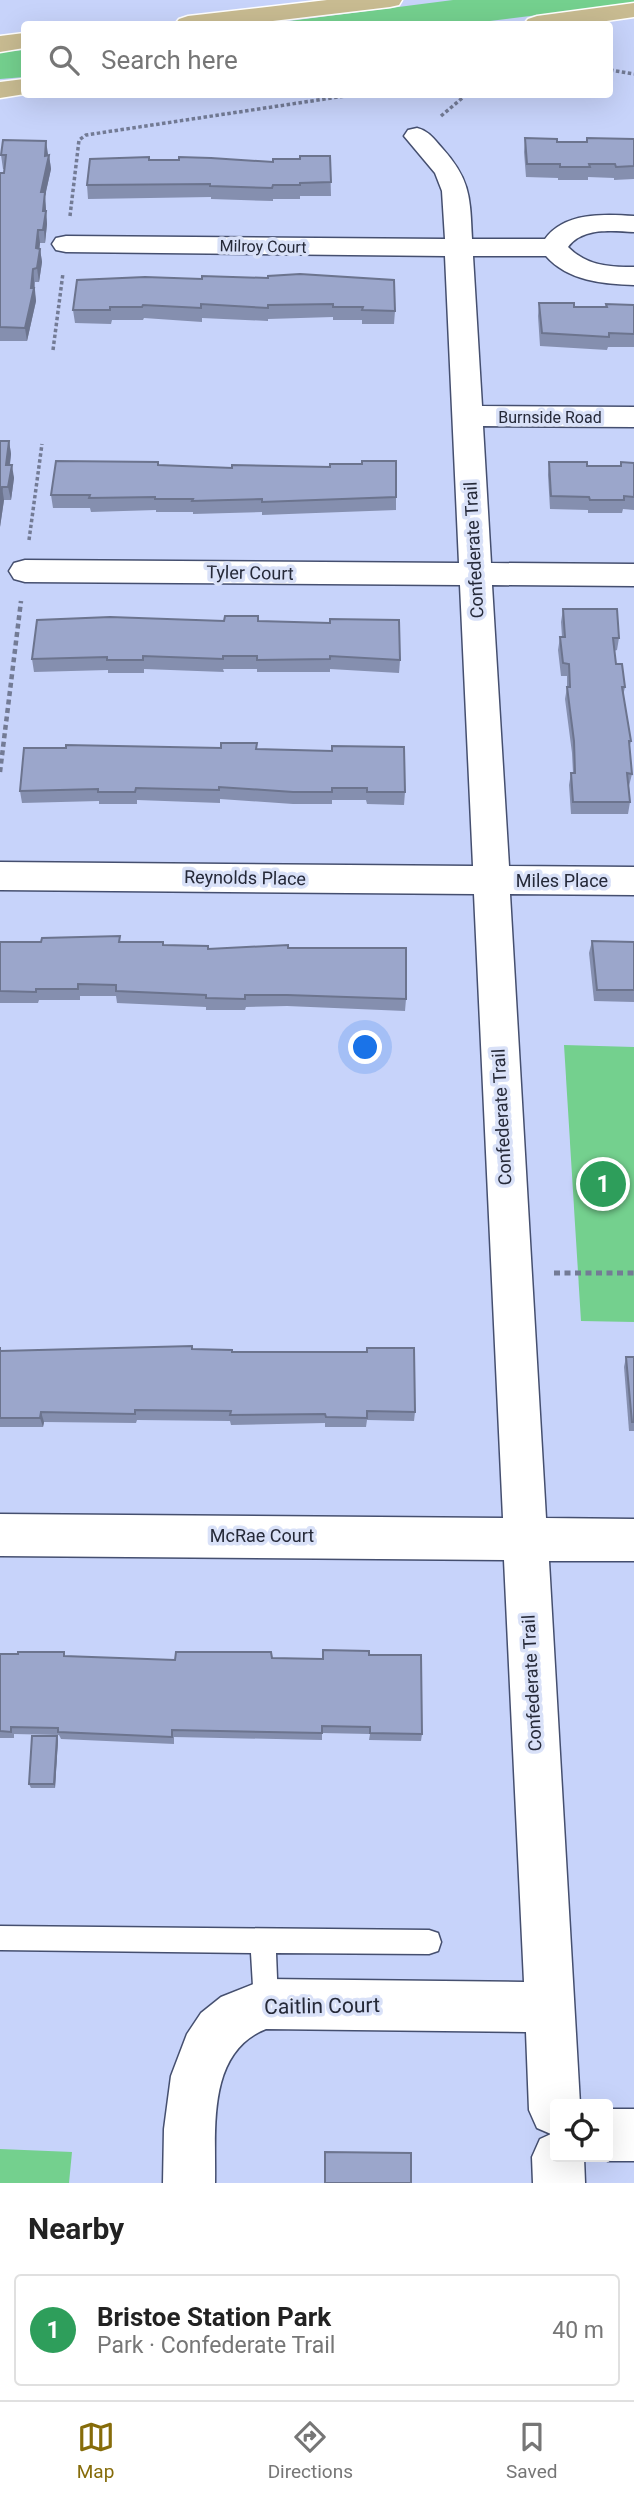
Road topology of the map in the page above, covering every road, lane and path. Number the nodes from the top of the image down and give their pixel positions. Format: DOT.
graph roads {
  1 [pos="390,0"];
  2 [pos="634,10"];
  3 [pos="213,21"];
  4 [pos="558,21"];
  5 [pos="21,41"];
  6 [pos="0,44"];
  7 [pos="613,70"];
  8 [pos="634,74"];
  9 [pos="21,87"];
  10 [pos="0,90"];
  11 [pos="331,98"];
  12 [pos="417,136"];
  13 [pos="79,140"];
  14 [pos="634,223"];
  15 [pos="66,244"];
  16 [pos="554,248"];
  17 [pos="459,249"];
  18 [pos="634,276"];
  19 [pos="467,416"];
  20 [pos="634,417"];
  21 [pos="42,444"];
  22 [pos="24,570"];
  23 [pos="475,575"];
  24 [pos="634,575"];
  25 [pos="0,772"];
  26 [pos="0,876"];
  27 [pos="490,880"];
  28 [pos="634,881"];
  29 [pos="510,1273"];
  30 [pos="634,1273"];
  31 [pos="0,1535"];
  32 [pos="524,1538"];
  33 [pos="634,1540"];
  34 [pos="0,1938"];
  35 [pos="263,1940"];
  36 [pos="429,1942"];
  37 [pos="266,2004"];
  38 [pos="550,2007"];
  39 [pos="554,2099"];
  40 [pos="613,2135"];
  41 [pos="634,2135"];
  42 [pos="558,2162"];
  43 [pos="189,2183"];
  44 [pos="559,2183"];
  1 -- 3 [label="main road"];
  2 -- 4 [label="main road"];
  5 -- 6 [label="main road"];
  7 -- 8 [label="path"];
  9 -- 10 [label="main road"];
  11 -- 13 [label="path"];
  12 -- 17 [label="street, Confederate Trail"];
  14 -- 16 [label="street"];
  15 -- 17 [label="street, Milroy Court"];
  16 -- 17 [label="street, Milroy Court"];
  16 -- 18 [label="street"];
  17 -- 19 [label="street, Confederate Trail"];
  19 -- 20 [label="street, Burnside Road"];
  19 -- 23 [label="street, Confederate Trail"];
  21 -- 22 [label="path"];
  22 -- 23 [label="street, Tyler Court"];
  22 -- 25 [label="path"];
  23 -- 24 [label="street, Tyler Court"];
  23 -- 27 [label="street, Confederate Trail"];
  26 -- 27 [label="street, Reynolds Place"];
  27 -- 28 [label="street, Miles Place"];
  27 -- 29 [label="street, Confederate Trail"];
  29 -- 30 [label="path"];
  29 -- 32 [label="street, Confederate Trail"];
  31 -- 32 [label="street, McRae Court"];
  32 -- 33 [label="street, McRae Court"];
  32 -- 38 [label="street, Confederate Trail"];
  34 -- 35 [label="lane"];
  35 -- 36 [label="lane"];
  35 -- 37 [label="lane"];
  37 -- 38 [label="street, Caitlin Court"];
  37 -- 43 [label="street, Caitlin Court"];
  38 -- 39 [label="street, Confederate Trail"];
  40 -- 41 [label="street"];
  42 -- 44 [label="street"];
}
